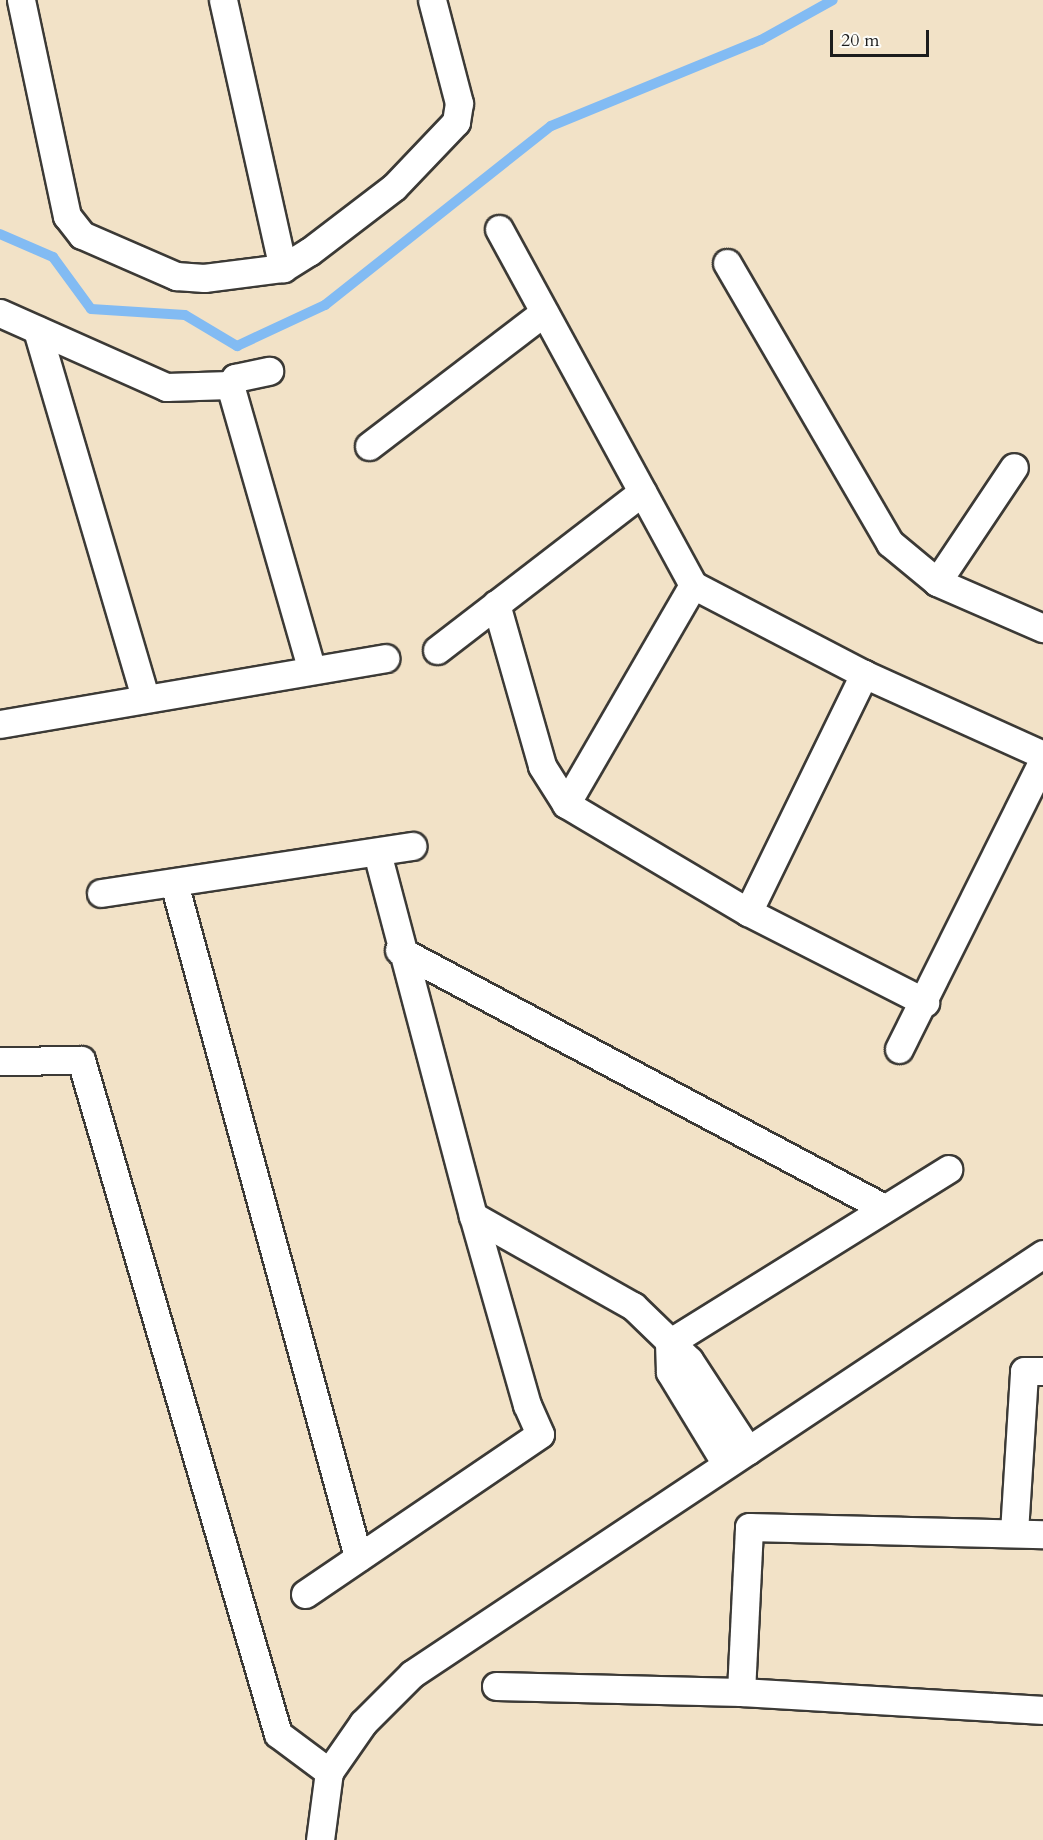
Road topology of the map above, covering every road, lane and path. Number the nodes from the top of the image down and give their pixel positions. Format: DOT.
graph roads {
  1 [pos="223,0"];
  2 [pos="432,0"];
  3 [pos="14,4"];
  4 [pos="499,229"];
  5 [pos="727,263"];
  6 [pos="283,268"];
  7 [pos="544,312"];
  8 [pos="0,313"];
  9 [pos="37,330"];
  10 [pos="269,371"];
  11 [pos="230,385"];
  12 [pos="369,446"];
  13 [pos="1014,467"];
  14 [pos="642,492"];
  15 [pos="937,582"];
  16 [pos="693,585"];
  17 [pos="496,604"];
  18 [pos="1043,628"];
  19 [pos="437,650"];
  20 [pos="385,658"];
  21 [pos="311,668"];
  22 [pos="864,674"];
  23 [pos="145,697"];
  24 [pos="0,724"];
  25 [pos="1043,754"];
  26 [pos="1043,760"];
  27 [pos="566,804"];
  28 [pos="412,846"];
  29 [pos="377,852"];
  30 [pos="174,883"];
  31 [pos="102,893"];
  32 [pos="748,912"];
  33 [pos="399,950"];
  34 [pos="925,1002"];
  35 [pos="899,1049"];
  36 [pos="0,1061"];
  37 [pos="948,1168"];
  38 [pos="884,1209"];
  39 [pos="473,1216"];
  40 [pos="1043,1254"];
  41 [pos="669,1343"];
  42 [pos="1043,1371"];
  43 [pos="737,1457"];
  44 [pos="1014,1533"];
  45 [pos="1043,1534"];
  46 [pos="358,1557"];
  47 [pos="305,1594"];
  48 [pos="496,1686"];
  49 [pos="741,1692"];
  50 [pos="1043,1710"];
  51 [pos="328,1772"];
  52 [pos="320,1840"];
  1 -- 6 [label="street"];
  2 -- 6 [label="street"];
  3 -- 6 [label="street"];
  4 -- 7 [label="street"];
  5 -- 15 [label="street"];
  7 -- 12 [label="street"];
  7 -- 14 [label="street"];
  8 -- 9 [label="street"];
  9 -- 11 [label="street"];
  9 -- 23 [label="street"];
  10 -- 11 [label="street"];
  11 -- 21 [label="street"];
  13 -- 15 [label="street"];
  14 -- 16 [label="street"];
  14 -- 17 [label="street"];
  15 -- 18 [label="street"];
  16 -- 22 [label="street"];
  16 -- 27 [label="street"];
  17 -- 19 [label="street"];
  17 -- 27 [label="street"];
  20 -- 21 [label="street"];
  21 -- 23 [label="street"];
  22 -- 25 [label="street"];
  22 -- 32 [label="street"];
  23 -- 24 [label="street"];
  26 -- 34 [label="street"];
  27 -- 32 [label="street"];
  28 -- 29 [label="street"];
  29 -- 30 [label="street"];
  29 -- 33 [label="street"];
  30 -- 31 [label="street"];
  30 -- 46 [label="street"];
  32 -- 34 [label="street"];
  33 -- 38 [label="street"];
  33 -- 39 [label="street"];
  34 -- 35 [label="street"];
  36 -- 51 [label="street"];
  37 -- 38 [label="street"];
  38 -- 41 [label="street"];
  39 -- 41 [label="street"];
  39 -- 46 [label="street"];
  40 -- 43 [label="street"];
  41 -- 43 [label="street"];
  42 -- 44 [label="street"];
  43 -- 51 [label="street"];
  44 -- 45 [label="street"];
  44 -- 49 [label="street"];
  46 -- 47 [label="street"];
  48 -- 49 [label="street"];
  49 -- 50 [label="street"];
  51 -- 52 [label="street"];
}
